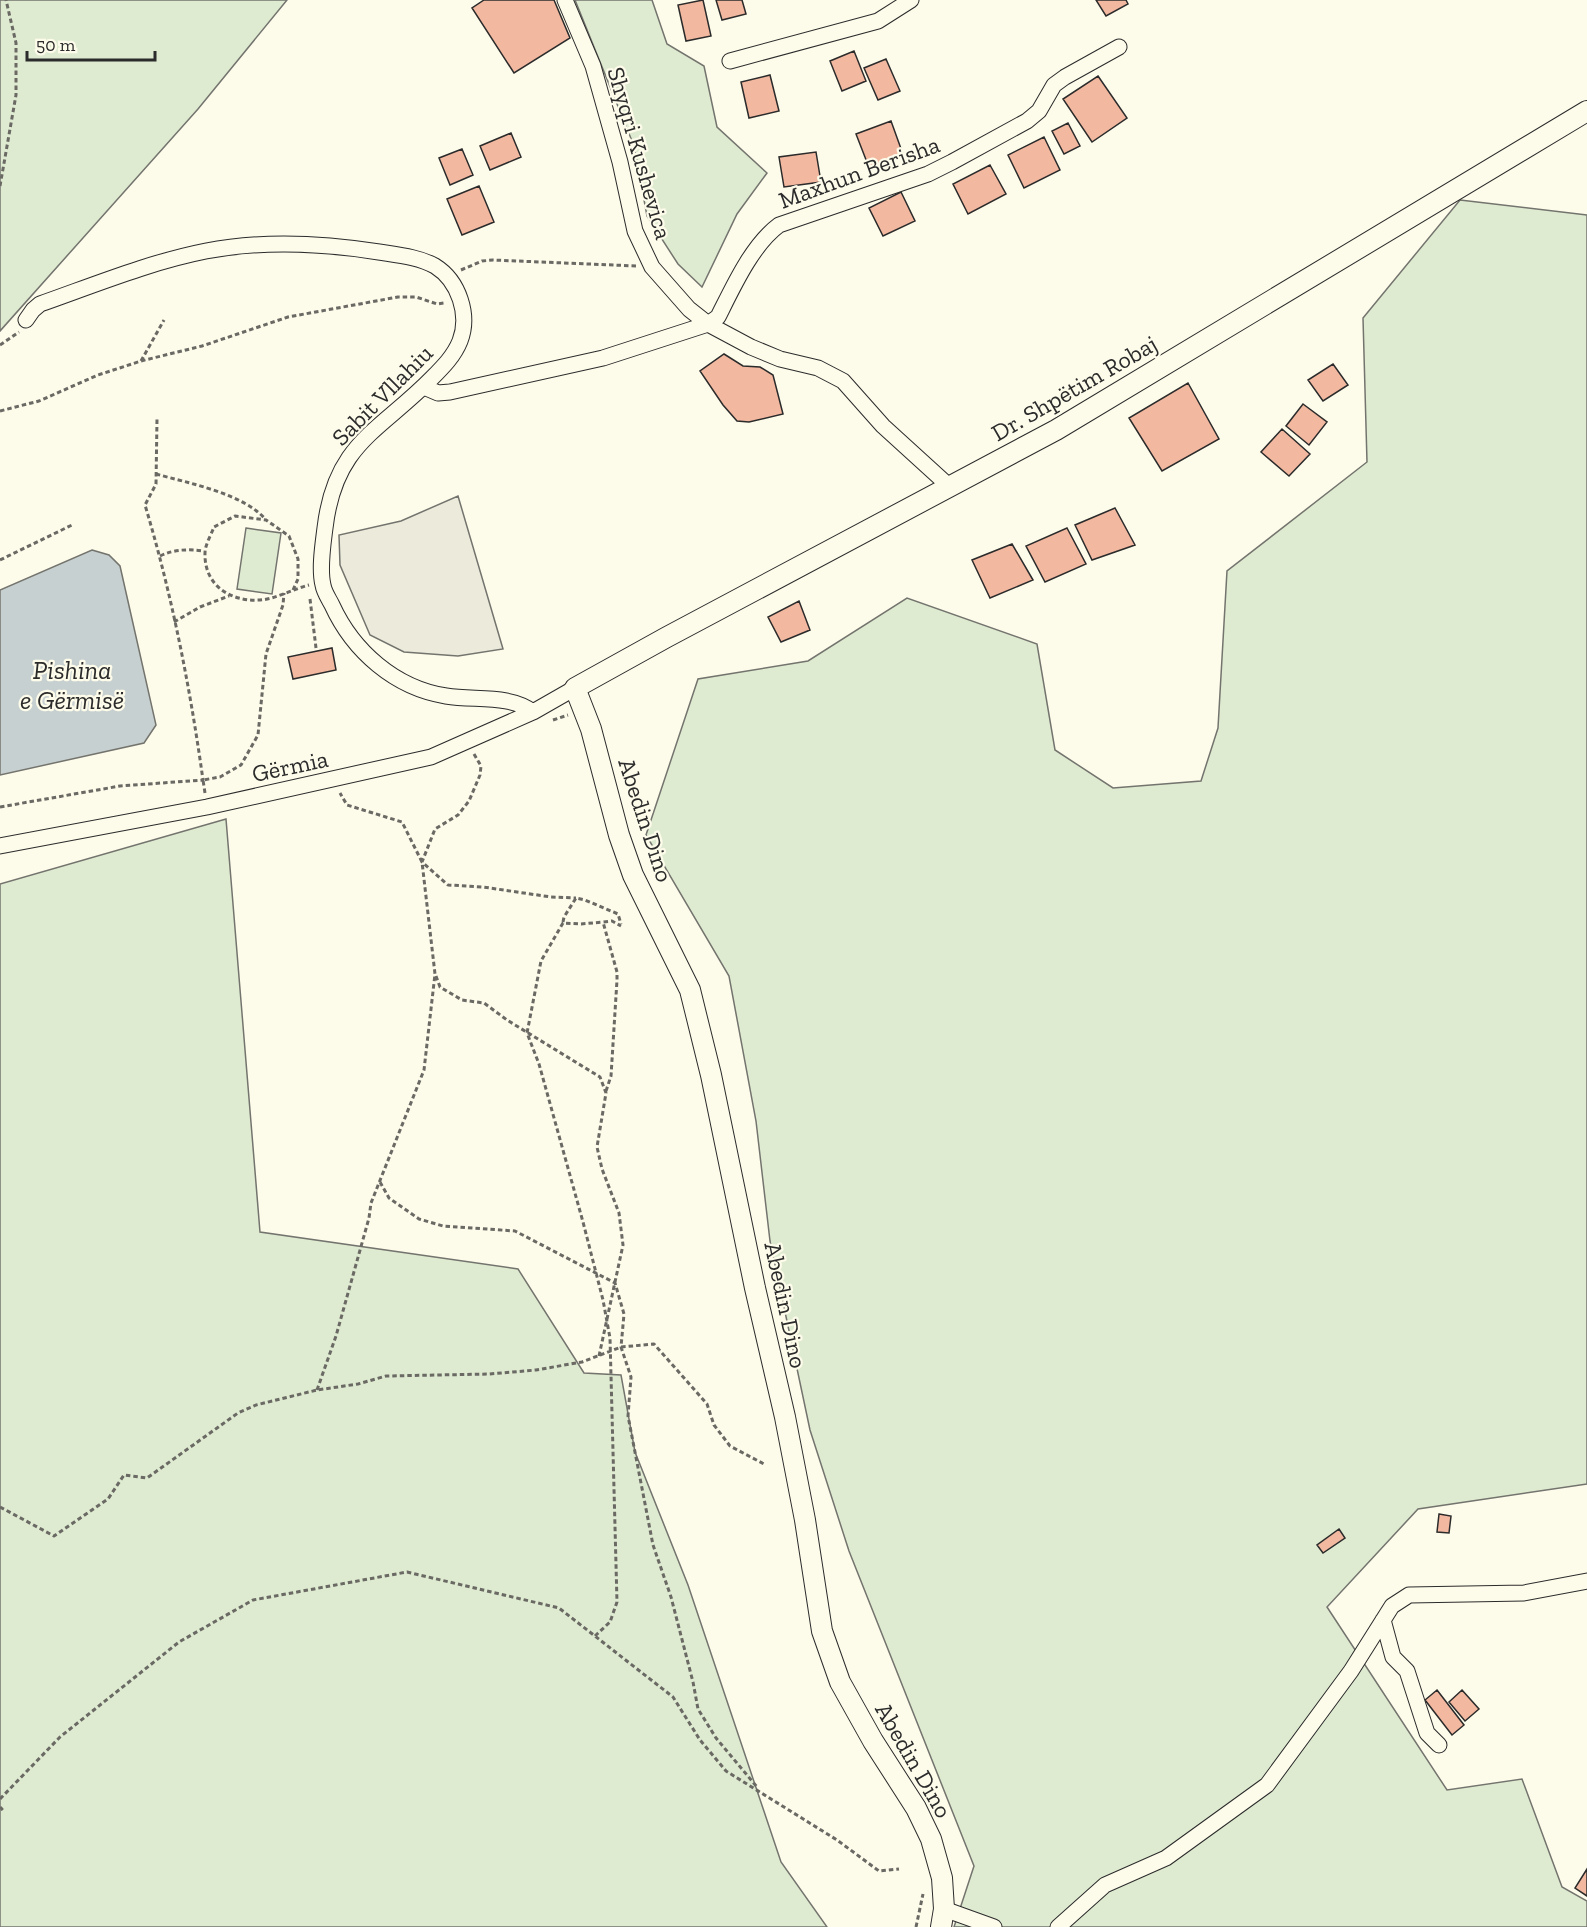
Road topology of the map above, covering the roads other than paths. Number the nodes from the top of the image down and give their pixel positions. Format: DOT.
graph roads {
  1 [pos="565,0"];
  2 [pos="911,0"];
  3 [pos="1119,47"];
  4 [pos="730,61"];
  5 [pos="1587,111"];
  6 [pos="26,320"];
  7 [pos="708,324"];
  8 [pos="424,387"];
  9 [pos="950,487"];
  10 [pos="575,688"];
  11 [pos="533,712"];
  12 [pos="0,846"];
  13 [pos="1587,1581"];
  14 [pos="1383,1620"];
  15 [pos="1439,1745"];
  16 [pos="943,1918"];
  17 [pos="994,1927"];
  18 [pos="1058,1927"];
  1 -- 7 [label="street, Shyqri Kushevica"];
  2 -- 4 [label="street"];
  3 -- 7 [label="street, Maxhun Berisha"];
  5 -- 9 [label="street, Dr. Shpëtim Robaj"];
  6 -- 8 [label="street, Sabit Vllahiu"];
  7 -- 8 [label="street"];
  7 -- 9 [label="street, Shyqri Kushevica"];
  8 -- 11 [label="street, Sabit Vllahiu"];
  9 -- 10 [label="street, Dr. Shpëtim Robaj"];
  10 -- 11 [label="street, Gërmia"];
  10 -- 16 [label="street, Abedin Dino"];
  11 -- 12 [label="street, Gërmia"];
  13 -- 14 [label="street"];
  14 -- 15 [label="street"];
  14 -- 18 [label="street"];
  16 -- 17 [label="street"];
}
